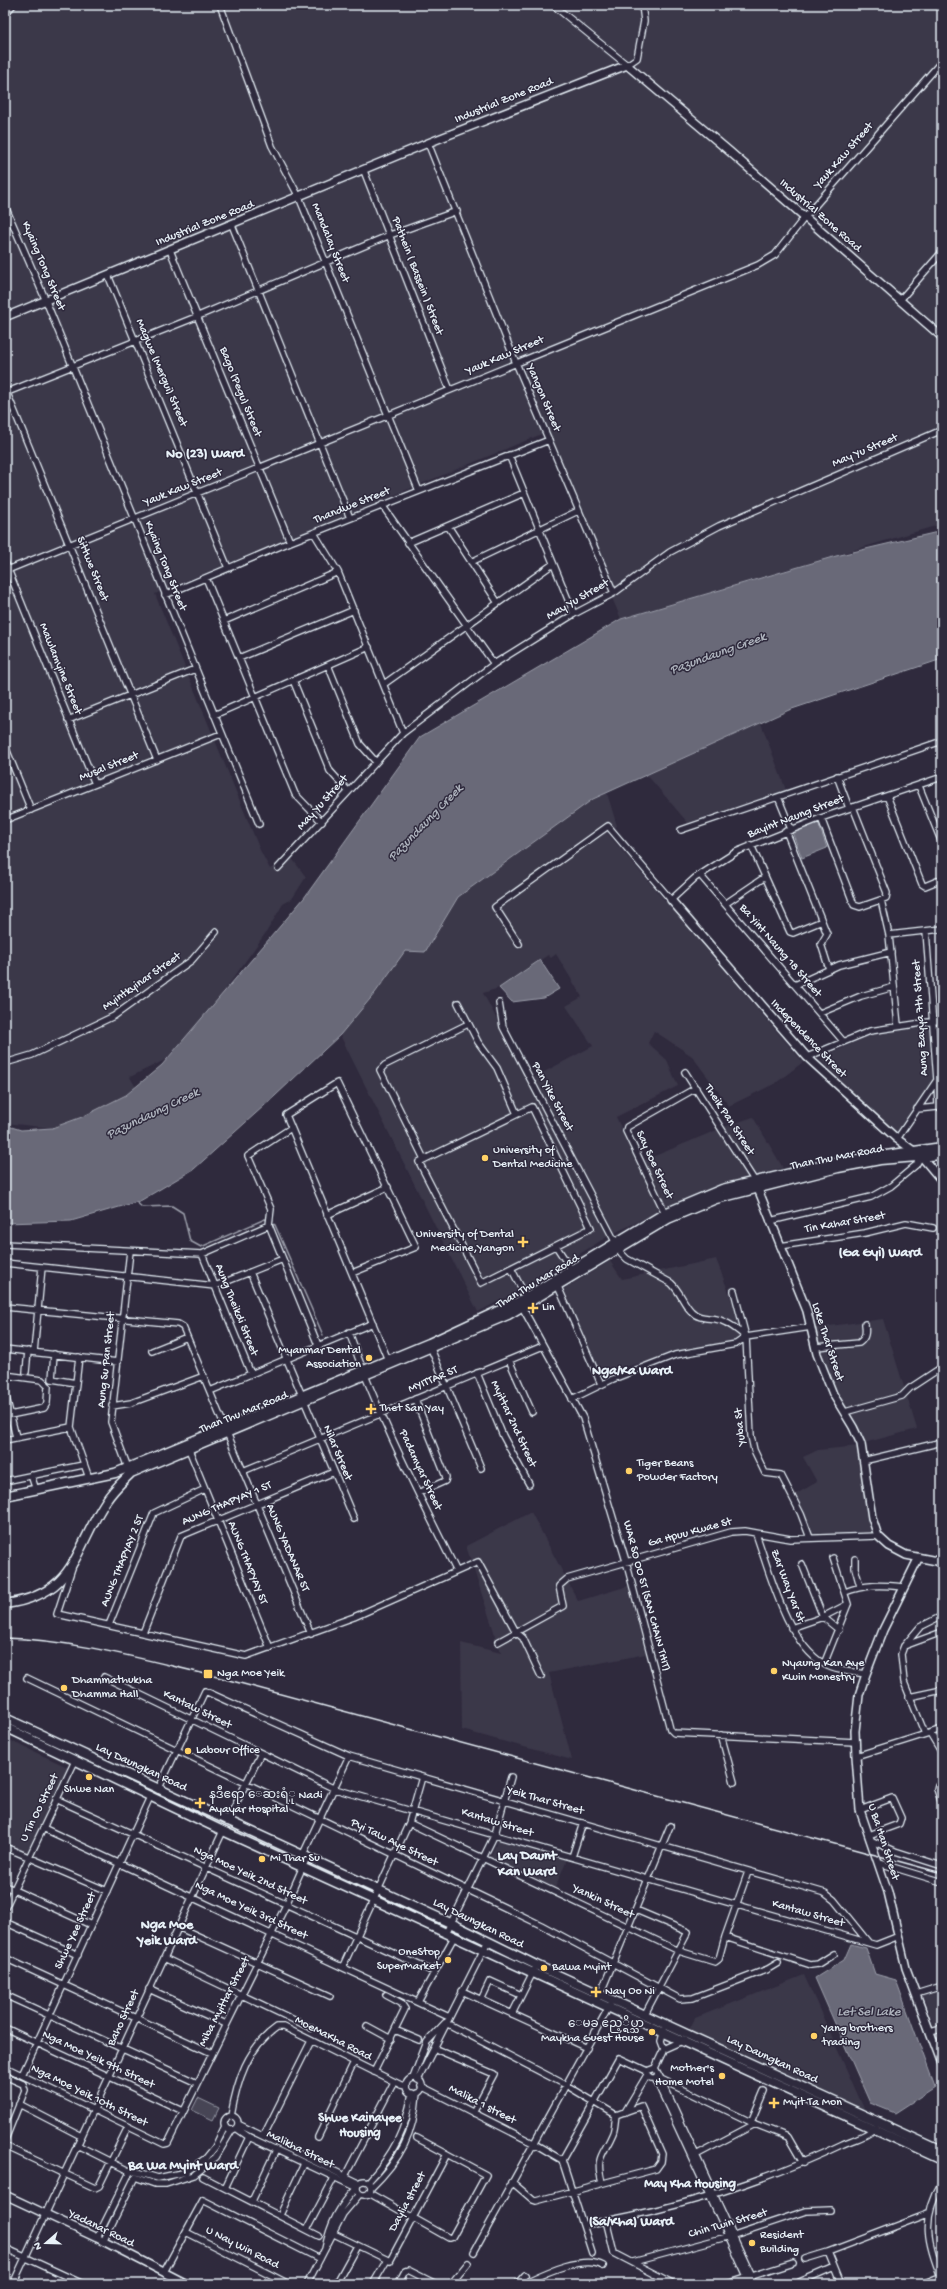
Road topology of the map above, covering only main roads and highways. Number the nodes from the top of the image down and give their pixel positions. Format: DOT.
graph roads {
  1 [pos="942,1147"];
  2 [pos="942,1155"];
  3 [pos="756,1184"];
  4 [pos="616,1245"];
  5 [pos="556,1282"];
  6 [pos="430,1346"];
  7 [pos="364,1373"];
  8 [pos="130,1470"];
  9 [pos="35,1490"];
  10 [pos="5,1496"];
  11 [pos="5,1500"];
  12 [pos="5,1604"];
  13 [pos="8,1719"];
  14 [pos="6,1730"];
  15 [pos="185,1803"];
  16 [pos="181,1811"];
  17 [pos="227,1822"];
  18 [pos="223,1831"];
  19 [pos="534,1969"];
  20 [pos="611,2004"];
  21 [pos="701,2045"];
  22 [pos="920,2145"];
  23 [pos="942,2151"];
  24 [pos="942,2160"];
  1 -- 3 [label="main road, Than Thu Mar Road"];
  2 -- 3 [label="main road, Than Thu Mar Road"];
  3 -- 4 [label="main road, Than Thu Mar Road"];
  4 -- 5 [label="main road, Than Thu Mar Road"];
  4 -- 5 [label="main road, Than Thu Mar Road"];
  5 -- 6 [label="main road, Than Thu Mar Road"];
  6 -- 7 [label="main road, Than Thu Mar Road"];
  6 -- 7 [label="main road, Than Thu Mar Road"];
  7 -- 8 [label="main road, Than Thu Mar Road"];
  8 -- 9 [label="main road, Than Thu Mar Road"];
  8 -- 12 [label="main road, Than Thu Mar Road"];
  9 -- 10 [label="main road"];
  9 -- 11 [label="main road"];
  13 -- 14 [label="main road"];
  13 -- 15 [label="main road, Lay Daungkan Road"];
  14 -- 16 [label="main road, Lay Daungkan Road"];
  15 -- 16 [label="main road"];
  15 -- 17 [label="main road, Lay Daungkan Road"];
  16 -- 18 [label="main road, Lay Daungkan Road"];
  17 -- 18 [label="main road"];
  17 -- 19 [label="main road, Lay Daungkan Road"];
  18 -- 19 [label="main road, Lay Daungkan Road"];
  19 -- 20 [label="main road, Lay Daungkan Road"];
  20 -- 21 [label="main road, Lay Daungkan Road"];
  20 -- 21 [label="main road, Lay Daungkan Road"];
  21 -- 22 [label="main road, Lay Daungkan Road"];
  22 -- 23 [label="main road, Lay Daungkan Road"];
  22 -- 24 [label="main road, Lay Daungkan Road"];
}
